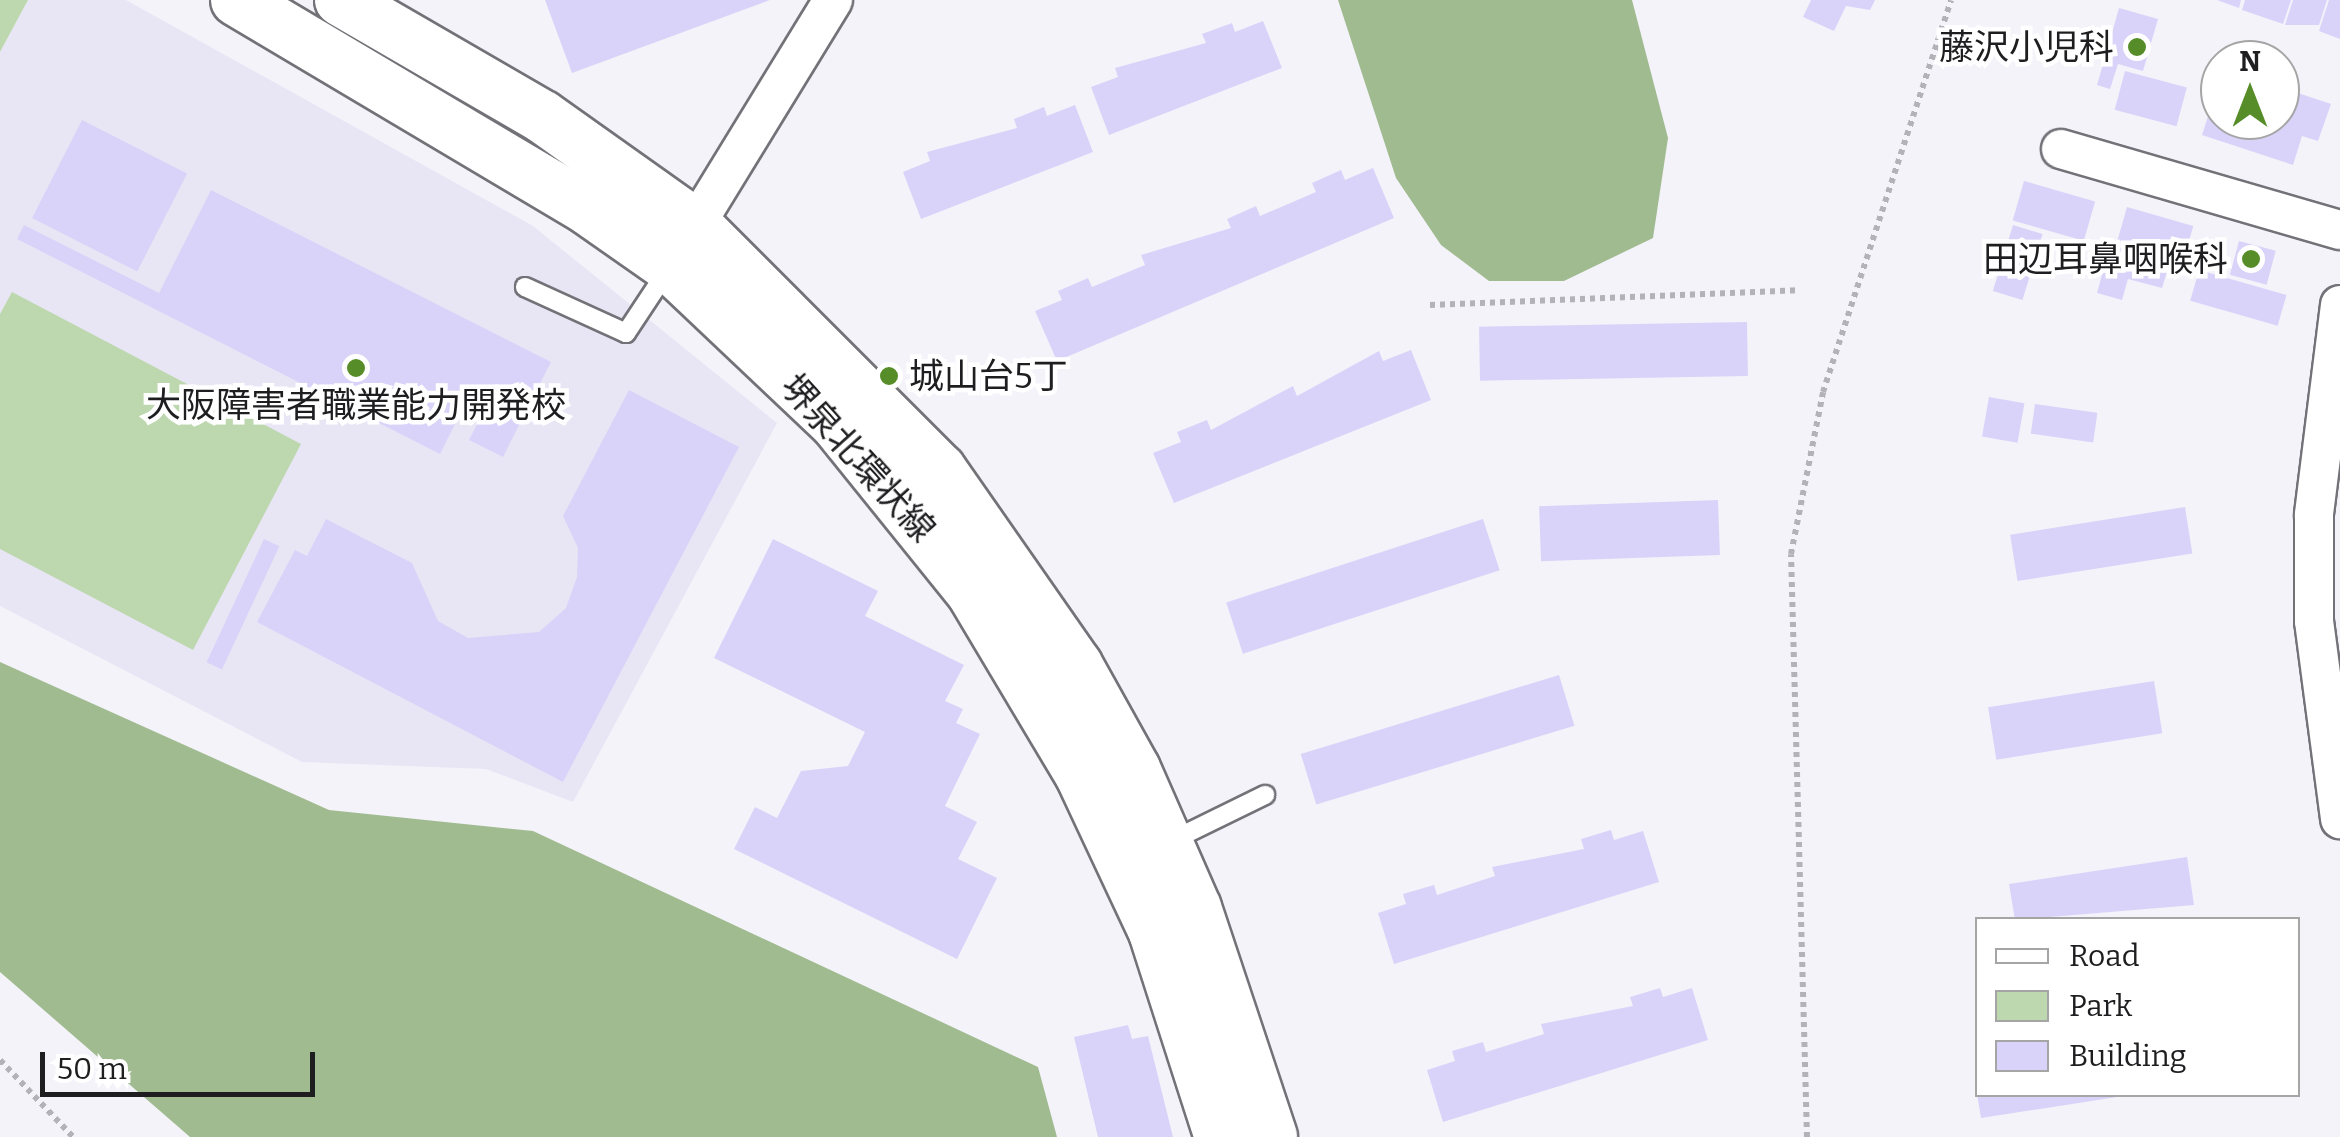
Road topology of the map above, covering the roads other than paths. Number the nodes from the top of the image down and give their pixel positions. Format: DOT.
graph roads {
  1 [pos="237,0"];
  2 [pos="341,0"];
  3 [pos="833,0"];
  4 [pos="2062,149"];
  5 [pos="2340,230"];
  6 [pos="682,246"];
  7 [pos="525,287"];
  8 [pos="2340,305"];
  9 [pos="2330,434"];
  10 [pos="1265,795"];
  11 [pos="2340,819"];
  12 [pos="1168,843"];
  13 [pos="1220,1137"];
  14 [pos="1271,1137"];
  1 -- 6 [label="main road, 堺泉北環状線"];
  2 -- 6 [label="main road, 堺泉北環状線"];
  3 -- 6 [label="street"];
  4 -- 5 [label="street"];
  6 -- 7 [label="lane"];
  6 -- 12 [label="main road, 堺泉北環状線"];
  6 -- 13 [label="main road, 堺泉北環状線"];
  8 -- 9 [label="street"];
  9 -- 11 [label="street"];
  10 -- 12 [label="lane"];
  12 -- 14 [label="main road, 堺泉北環状線"];
}
